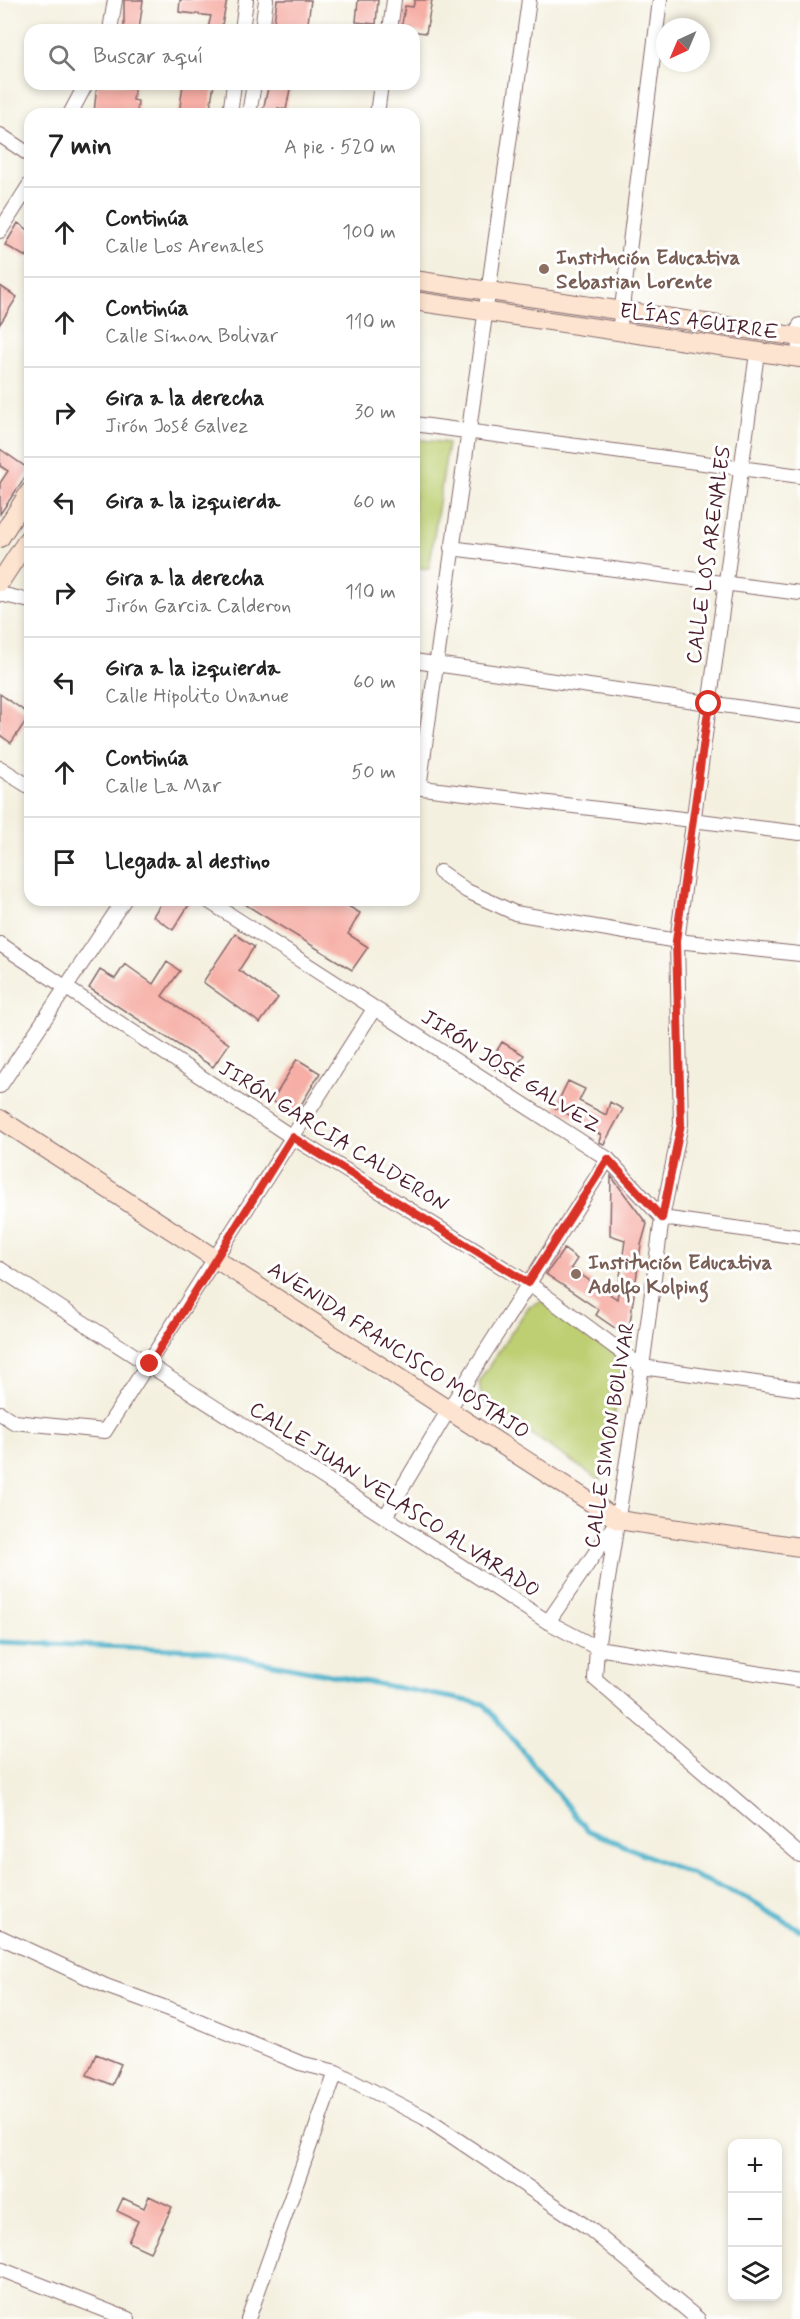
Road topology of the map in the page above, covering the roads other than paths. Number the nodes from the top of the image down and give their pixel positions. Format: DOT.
graph roads {
  1 [pos="115,0"];
  2 [pos="246,0"];
  3 [pos="266,0"];
  4 [pos="394,0"];
  5 [pos="529,0"];
  6 [pos="660,0"];
  7 [pos="111,24"];
  8 [pos="243,24"];
  9 [pos="263,24"];
  10 [pos="391,24"];
  11 [pos="83,90"];
  12 [pos="233,90"];
  13 [pos="253,90"];
  14 [pos="380,90"];
  15 [pos="73,108"];
  16 [pos="231,108"];
  17 [pos="250,108"];
  18 [pos="378,108"];
  19 [pos="0,135"];
  20 [pos="24,151"];
  21 [pos="24,193"];
  22 [pos="0,231"];
  23 [pos="420,281"];
  24 [pos="488,290"];
  25 [pos="420,302"];
  26 [pos="622,311"];
  27 [pos="485,313"];
  28 [pos="618,332"];
  29 [pos="800,333"];
  30 [pos="757,353"];
  31 [pos="799,358"];
  32 [pos="420,425"];
  33 [pos="468,431"];
  34 [pos="741,468"];
  35 [pos="800,476"];
  36 [pos="24,500"];
  37 [pos="1,533"];
  38 [pos="24,545"];
  39 [pos="452,548"];
  40 [pos="0,582"];
  41 [pos="725,583"];
  42 [pos="800,593"];
  43 [pos="0,594"];
  44 [pos="24,600"];
  45 [pos="420,662"];
  46 [pos="435,664"];
  47 [pos="709,704"];
  48 [pos="800,716"];
  49 [pos="420,762"];
  50 [pos="0,768"];
  51 [pos="24,783"];
  52 [pos="420,788"];
  53 [pos="693,822"];
  54 [pos="800,833"];
  55 [pos="440,872"];
  56 [pos="120,906"];
  57 [pos="216,906"];
  58 [pos="676,941"];
  59 [pos="0,944"];
  60 [pos="800,954"];
  61 [pos="65,987"];
  62 [pos="374,1009"];
  63 [pos="0,1086"];
  64 [pos="0,1119"];
  65 [pos="292,1137"];
  66 [pos="608,1159"];
  67 [pos="662,1218"];
  68 [pos="800,1237"];
  69 [pos="214,1258"];
  70 [pos="0,1269"];
  71 [pos="528,1283"];
  72 [pos="150,1364"];
  73 [pos="642,1367"];
  74 [pos="800,1389"];
  75 [pos="449,1408"];
  76 [pos="0,1413"];
  77 [pos="385,1517"];
  78 [pos="618,1520"];
  79 [pos="800,1548"];
  80 [pos="548,1622"];
  81 [pos="597,1648"];
  82 [pos="800,1680"];
  83 [pos="800,1855"];
  84 [pos="0,1938"];
  85 [pos="336,2072"];
  86 [pos="0,2269"];
  87 [pos="128,2319"];
  88 [pos="248,2319"];
  89 [pos="698,2319"];
  1 -- 7 [label="street"];
  2 -- 8 [label="street"];
  3 -- 9 [label="street"];
  4 -- 10 [label="street"];
  5 -- 24 [label="street"];
  6 -- 26 [label="street"];
  11 -- 15 [label="street"];
  12 -- 16 [label="street"];
  13 -- 17 [label="street"];
  14 -- 18 [label="street"];
  19 -- 20 [label="street"];
  21 -- 22 [label="street"];
  23 -- 24 [label="street, ELÍAS AGUIRRE"];
  24 -- 26 [label="street, ELÍAS AGUIRRE"];
  24 -- 27 [label="street"];
  25 -- 27 [label="street, ELÍAS AGUIRRE"];
  26 -- 28 [label="street"];
  26 -- 29 [label="street, ELÍAS AGUIRRE"];
  27 -- 28 [label="street, ELÍAS AGUIRRE"];
  27 -- 33 [label="street"];
  28 -- 30 [label="street, ELÍAS AGUIRRE"];
  29 -- 31 [label="street"];
  30 -- 31 [label="street, ELÍAS AGUIRRE"];
  30 -- 34 [label="street, CALLE LOS ARENALES"];
  32 -- 33 [label="street"];
  33 -- 34 [label="street"];
  33 -- 39 [label="street"];
  34 -- 35 [label="street"];
  34 -- 41 [label="street, CALLE LOS ARENALES"];
  36 -- 37 [label="street"];
  38 -- 40 [label="street"];
  39 -- 41 [label="street"];
  39 -- 46 [label="street"];
  41 -- 42 [label="street"];
  41 -- 47 [label="street, CALLE LOS ARENALES"];
  43 -- 44 [label="street"];
  45 -- 46 [label="street"];
  46 -- 47 [label="street"];
  46 -- 49 [label="street"];
  47 -- 48 [label="street"];
  47 -- 53 [label="street, CALLE LOS ARENALES"];
  50 -- 51 [label="street"];
  52 -- 53 [label="street"];
  53 -- 54 [label="street"];
  53 -- 58 [label="street, CALLE LOS ARENALES"];
  55 -- 58 [label="street"];
  56 -- 61 [label="street"];
  57 -- 62 [label="street, JIRÓN JOSÉ GALVEZ"];
  58 -- 60 [label="street"];
  58 -- 67 [label="street, CALLE SIMON BOLIVAR"];
  59 -- 61 [label="street, JIRÓN GARCIA CALDERON"];
  61 -- 63 [label="street"];
  61 -- 65 [label="street, JIRÓN GARCIA CALDERON"];
  62 -- 65 [label="street"];
  62 -- 66 [label="street, JIRÓN JOSÉ GALVEZ"];
  64 -- 69 [label="street, AVENIDA FRANCISCO MOSTAJO"];
  65 -- 69 [label="street"];
  65 -- 71 [label="street, JIRÓN GARCIA CALDERON"];
  66 -- 67 [label="street, JIRÓN JOSÉ GALVEZ"];
  66 -- 71 [label="street"];
  67 -- 68 [label="street"];
  67 -- 73 [label="street, CALLE SIMON BOLIVAR"];
  69 -- 72 [label="street"];
  69 -- 75 [label="street, AVENIDA FRANCISCO MOSTAJO"];
  70 -- 72 [label="street, CALLE JUAN VELASCO ALVARADO"];
  71 -- 73 [label="street, JIRÓN GARCIA CALDERON"];
  71 -- 75 [label="street"];
  72 -- 76 [label="street"];
  72 -- 77 [label="street, CALLE JUAN VELASCO ALVARADO"];
  73 -- 74 [label="street"];
  73 -- 78 [label="street, CALLE SIMON BOLIVAR"];
  75 -- 77 [label="street"];
  75 -- 78 [label="street, AVENIDA FRANCISCO MOSTAJO"];
  77 -- 80 [label="street, CALLE JUAN VELASCO ALVARADO"];
  78 -- 79 [label="street, AVENIDA FRANCISCO MOSTAJO"];
  78 -- 80 [label="street"];
  78 -- 81 [label="street, CALLE SIMON BOLIVAR"];
  80 -- 81 [label="street, CALLE JUAN VELASCO ALVARADO"];
  81 -- 82 [label="street, CALLE JUAN VELASCO ALVARADO"];
  81 -- 83 [label="street, CALLE SIMON BOLIVAR"];
  84 -- 85 [label="street"];
  85 -- 88 [label="street"];
  85 -- 89 [label="street"];
  86 -- 87 [label="street"];
}
